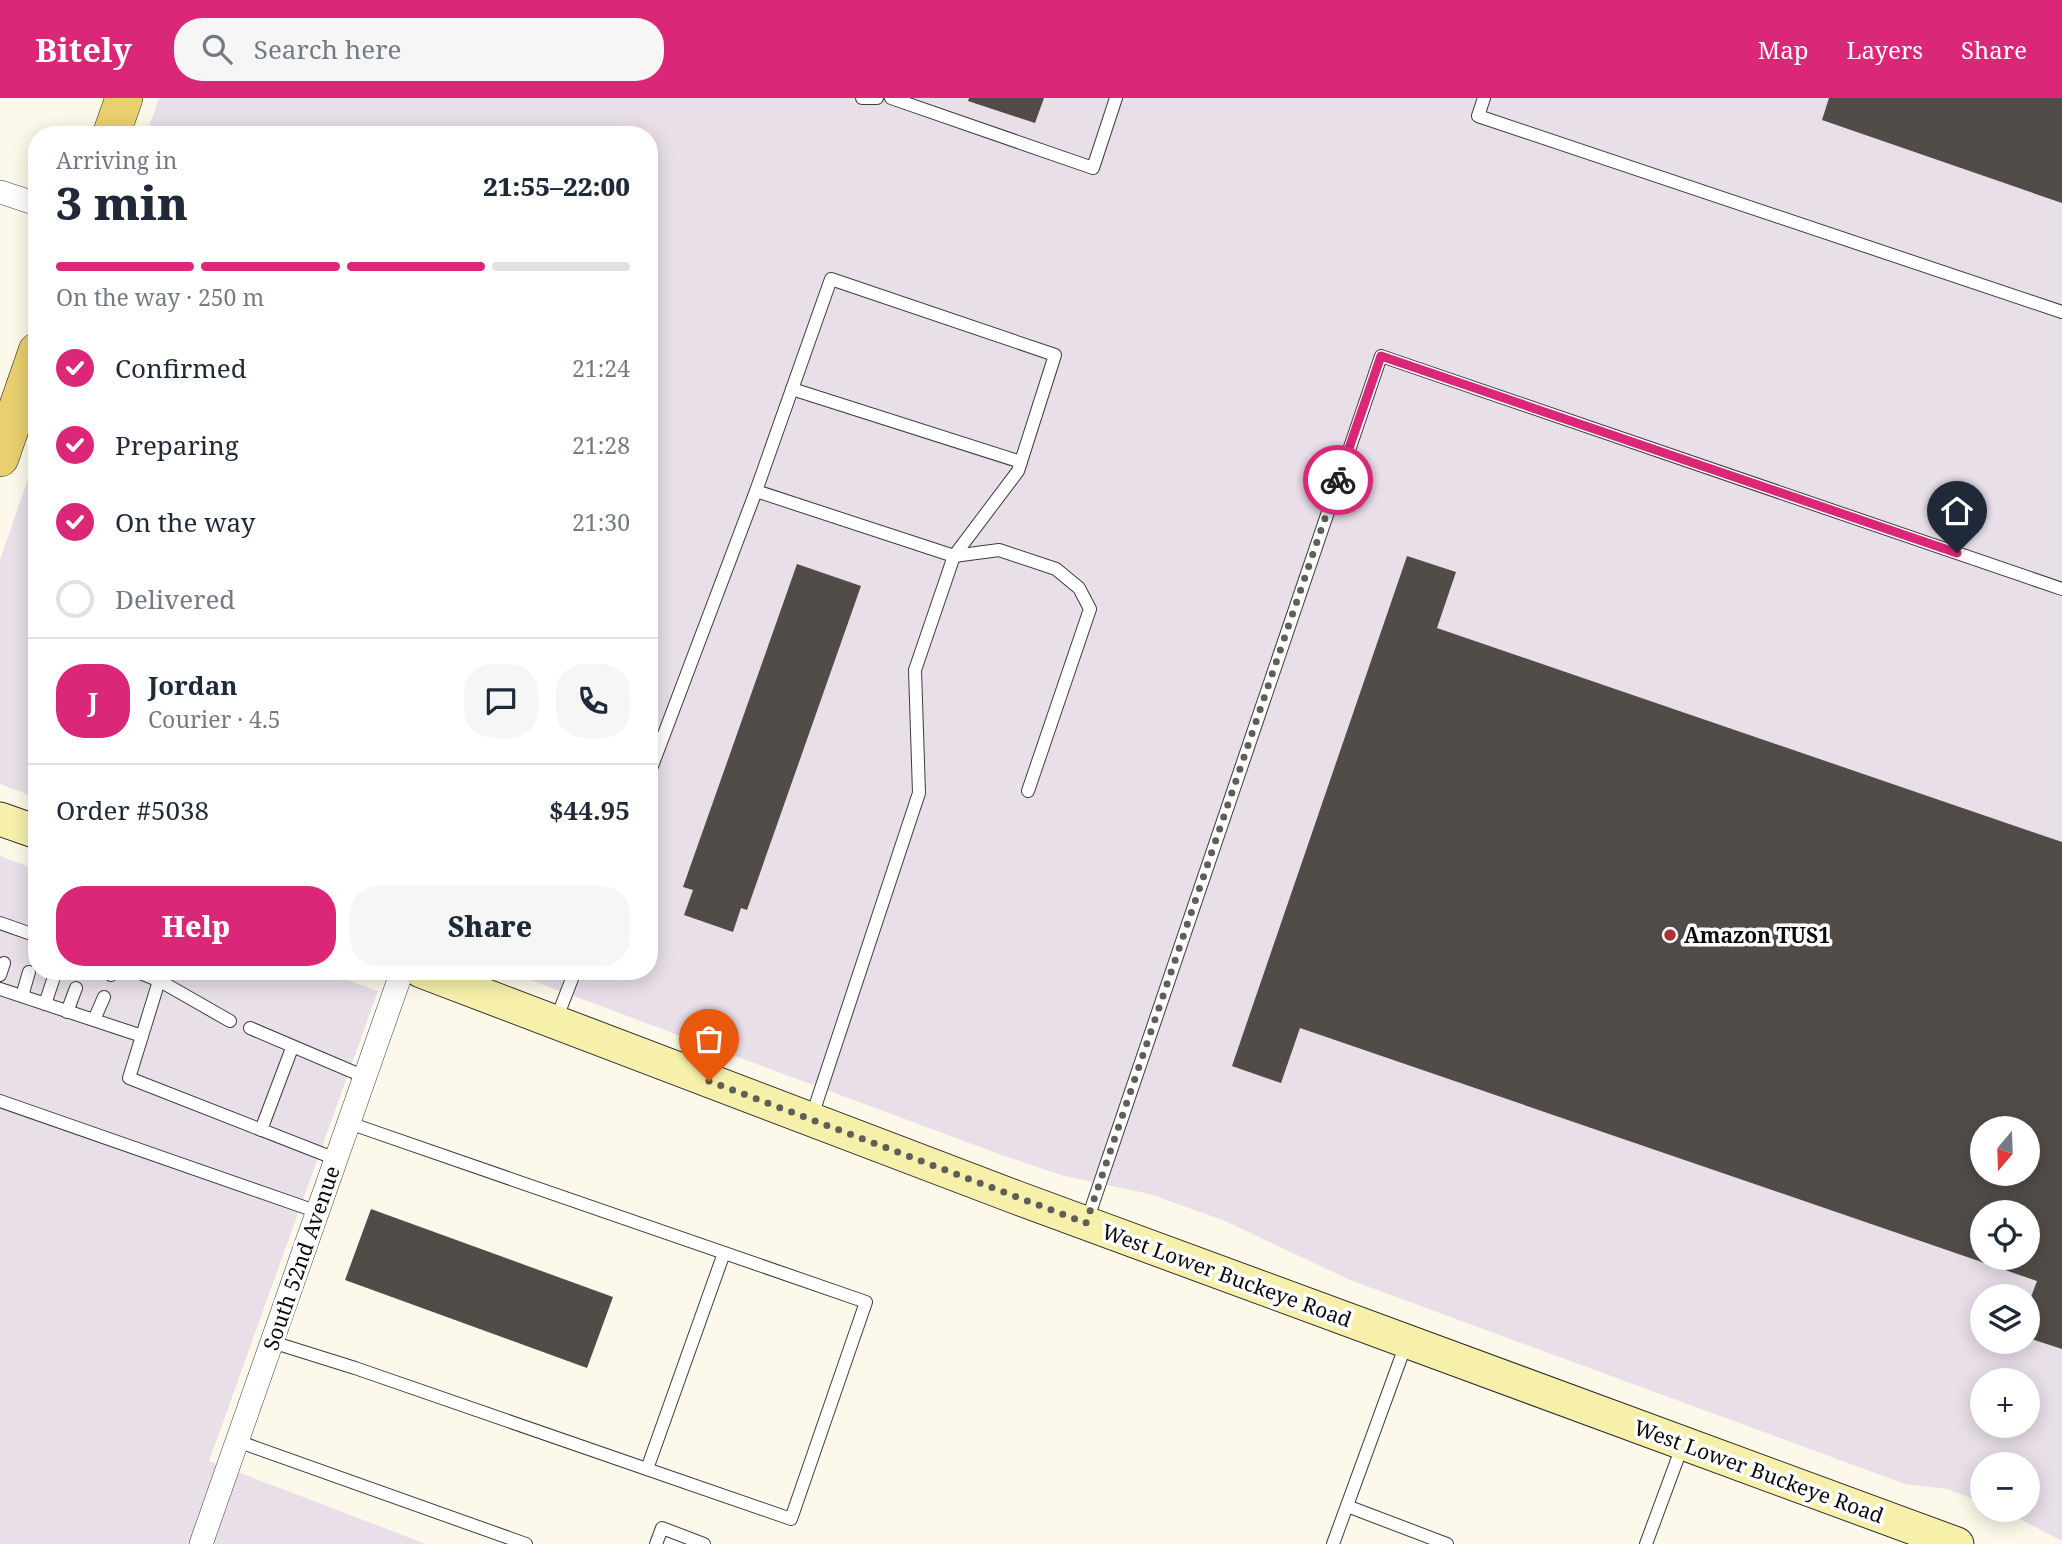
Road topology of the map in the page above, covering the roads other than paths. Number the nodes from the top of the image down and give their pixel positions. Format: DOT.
graph roads {
  1 [pos="124,98"];
  2 [pos="862,98"];
  3 [pos="877,98"];
  4 [pos="891,98"];
  5 [pos="1116,98"];
  6 [pos="1484,98"];
  7 [pos="114,126"];
  8 [pos="0,192"];
  9 [pos="28,201"];
  10 [pos="2062,312"];
  11 [pos="28,377"];
  12 [pos="792,389"];
  13 [pos="0,458"];
  14 [pos="1021,462"];
  15 [pos="756,491"];
  16 [pos="954,556"];
  17 [pos="2062,589"];
  18 [pos="658,750"];
  19 [pos="1028,791"];
  20 [pos="0,819"];
  21 [pos="28,829"];
  22 [pos="0,923"];
  23 [pos="28,935"];
  24 [pos="28,975"];
  25 [pos="53,980"];
  26 [pos="160,980"];
  27 [pos="167,980"];
  28 [pos="399,980"];
  29 [pos="445,980"];
  30 [pos="572,980"];
  31 [pos="76,988"];
  32 [pos="0,989"];
  33 [pos="22,996"];
  34 [pos="104,997"];
  35 [pos="45,1004"];
  36 [pos="67,1012"];
  37 [pos="94,1020"];
  38 [pos="230,1021"];
  39 [pos="556,1022"];
  40 [pos="250,1028"];
  41 [pos="142,1036"];
  42 [pos="292,1048"];
  43 [pos="365,1077"];
  44 [pos="0,1101"];
  45 [pos="811,1119"];
  46 [pos="349,1123"];
  47 [pos="261,1130"];
  48 [pos="336,1159"];
  49 [pos="317,1212"];
  50 [pos="1086,1223"];
  51 [pos="724,1253"];
  52 [pos="1407,1341"];
  53 [pos="272,1342"];
  54 [pos="237,1441"];
  55 [pos="1683,1443"];
  56 [pos="647,1469"];
  57 [pos="1347,1506"];
  58 [pos="201,1544"];
  59 [pos="526,1544"];
  60 [pos="656,1544"];
  61 [pos="704,1544"];
  62 [pos="1333,1544"];
  63 [pos="1447,1544"];
  64 [pos="1646,1544"];
  65 [pos="1957,1544"];
  1 -- 7 [label="main road"];
  2 -- 3 [label="lane"];
  4 -- 5 [label="lane"];
  6 -- 10 [label="lane"];
  8 -- 9 [label="street"];
  11 -- 13 [label="main road"];
  12 -- 14 [label="lane"];
  12 -- 14 [label="lane"];
  12 -- 15 [label="lane"];
  14 -- 16 [label="lane"];
  15 -- 16 [label="lane"];
  15 -- 18 [label="lane"];
  16 -- 19 [label="lane"];
  16 -- 45 [label="lane"];
  17 -- 50 [label="lane"];
  20 -- 21 [label="main road"];
  22 -- 23 [label="lane"];
  24 -- 33 [label="lane"];
  25 -- 35 [label="lane"];
  26 -- 41 [label="lane"];
  27 -- 38 [label="lane"];
  28 -- 43 [label="street, South 52nd Avenue"];
  29 -- 39 [label="main road, West Lower Buckeye Road"];
  30 -- 39 [label="lane"];
  31 -- 36 [label="lane"];
  32 -- 33 [label="lane"];
  33 -- 35 [label="lane"];
  34 -- 37 [label="lane"];
  35 -- 36 [label="lane"];
  36 -- 37 [label="lane"];
  37 -- 41 [label="lane"];
  39 -- 45 [label="main road, West Lower Buckeye Road"];
  40 -- 42 [label="lane"];
  41 -- 47 [label="lane"];
  42 -- 43 [label="lane"];
  42 -- 47 [label="lane"];
  43 -- 46 [label="street, South 52nd Avenue"];
  44 -- 49 [label="lane"];
  45 -- 50 [label="main road, West Lower Buckeye Road"];
  46 -- 48 [label="street, South 52nd Avenue"];
  46 -- 51 [label="lane"];
  47 -- 48 [label="lane"];
  48 -- 49 [label="street, South 52nd Avenue"];
  49 -- 53 [label="street, South 52nd Avenue"];
  50 -- 52 [label="main road, West Lower Buckeye Road"];
  51 -- 56 [label="lane"];
  51 -- 56 [label="lane"];
  52 -- 55 [label="main road, West Lower Buckeye Road"];
  52 -- 57 [label="lane"];
  53 -- 54 [label="street, South 52nd Avenue"];
  53 -- 56 [label="lane"];
  54 -- 58 [label="street, South 52nd Avenue"];
  54 -- 59 [label="lane"];
  55 -- 64 [label="lane"];
  55 -- 65 [label="main road, West Lower Buckeye Road"];
  57 -- 62 [label="lane"];
  57 -- 63 [label="lane"];
  60 -- 61 [label="lane"];
}
